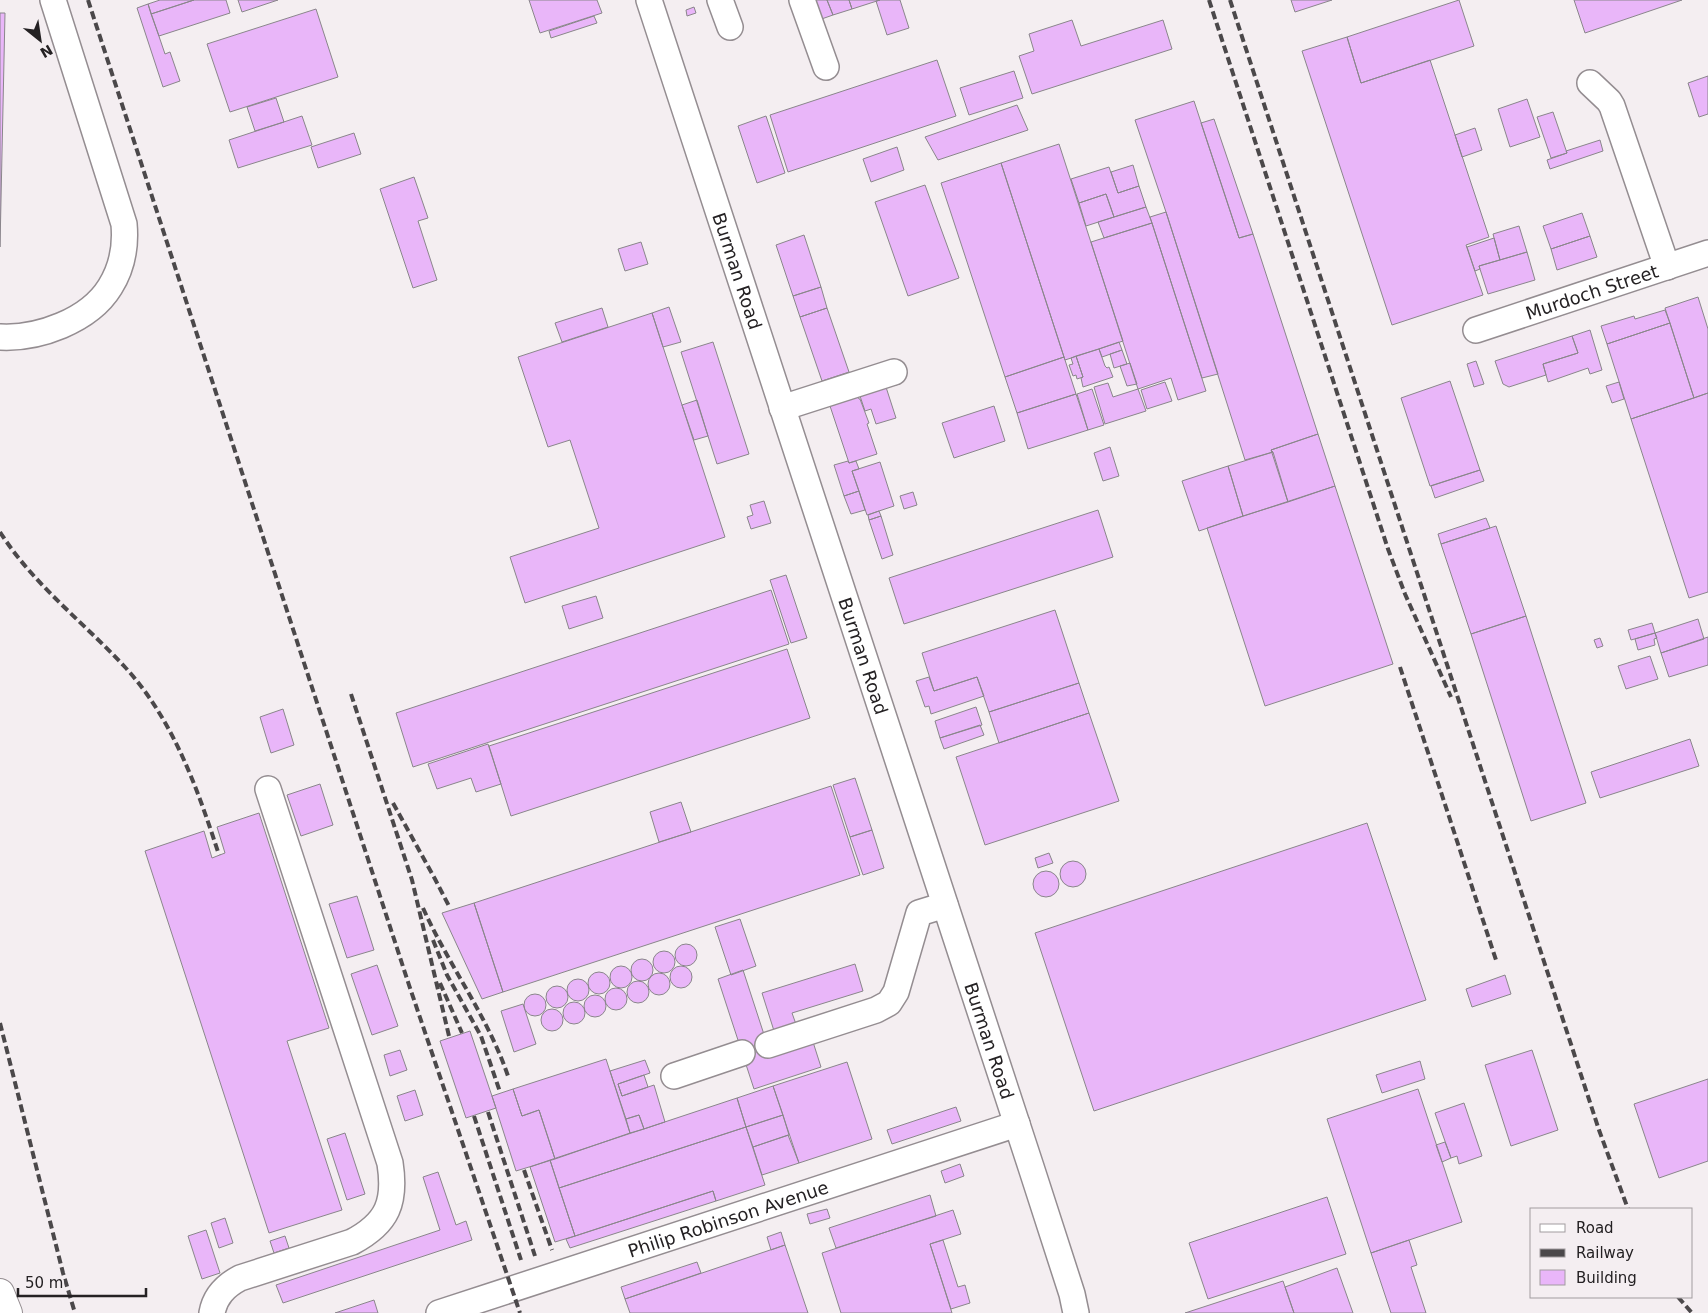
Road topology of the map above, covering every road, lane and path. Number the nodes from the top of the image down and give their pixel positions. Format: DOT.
graph roads {
  1 [pos="54,0"];
  2 [pos="648,0"];
  3 [pos="720,0"];
  4 [pos="802,0"];
  5 [pos="730,27"];
  6 [pos="826,67"];
  7 [pos="1590,83"];
  8 [pos="1708,253"];
  9 [pos="1667,267"];
  10 [pos="1476,330"];
  11 [pos="0,337"];
  12 [pos="894,372"];
  13 [pos="782,408"];
  14 [pos="268,790"];
  15 [pos="945,905"];
  16 [pos="768,1045"];
  17 [pos="742,1053"];
  18 [pos="674,1076"];
  19 [pos="1017,1124"];
  20 [pos="0,1293"];
  21 [pos="8,1313"];
  22 [pos="212,1313"];
  23 [pos="439,1313"];
  24 [pos="1076,1313"];
  1 -- 11 [label="street"];
  2 -- 13 [label="street, Burman Road"];
  3 -- 5 [label="street"];
  4 -- 6 [label="street"];
  7 -- 9 [label="street"];
  8 -- 9 [label="street, Murdoch Street"];
  9 -- 10 [label="street, Murdoch Street"];
  12 -- 13 [label="street"];
  13 -- 15 [label="street, Burman Road"];
  14 -- 22 [label="street"];
  15 -- 16 [label="street"];
  15 -- 19 [label="street, Burman Road"];
  17 -- 18 [label="street"];
  19 -- 23 [label="street, Philip Robinson Avenue"];
  19 -- 24 [label="street, Burman Road"];
  20 -- 21 [label="highway"];
}
